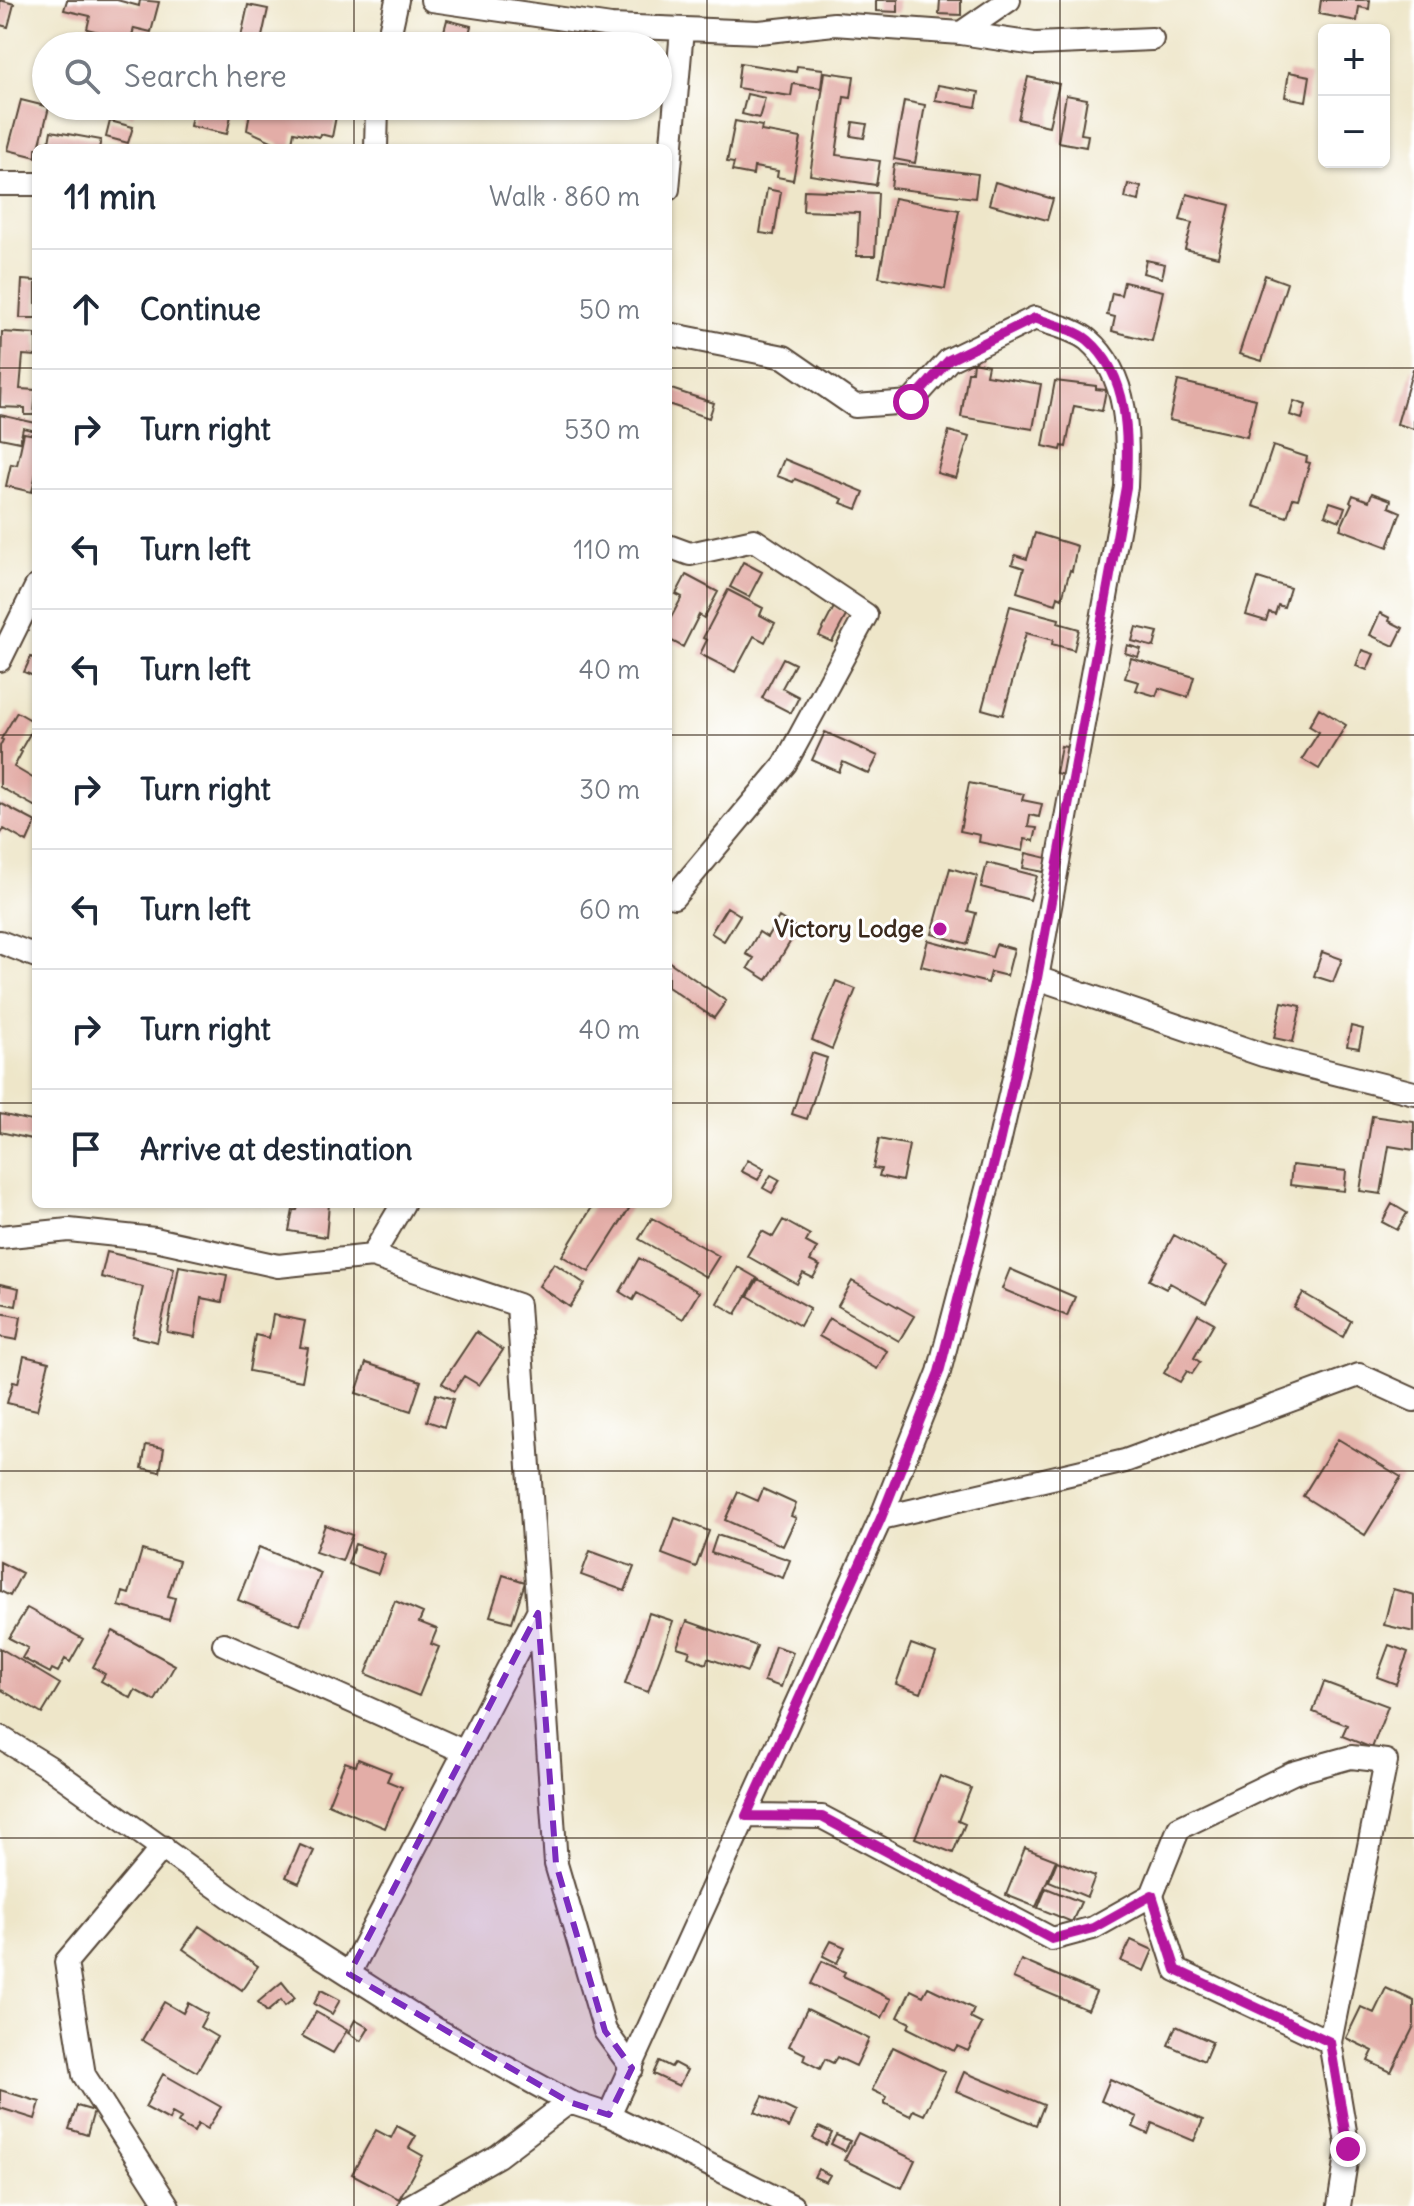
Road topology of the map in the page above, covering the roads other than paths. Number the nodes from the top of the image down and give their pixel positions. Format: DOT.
graph roads {
  1 [pos="397,0"];
  2 [pos="432,0"];
  3 [pos="1009,0"];
  4 [pos="682,30"];
  5 [pos="390,32"];
  6 [pos="961,33"];
  7 [pos="1152,39"];
  8 [pos="377,120"];
  9 [pos="376,144"];
  10 [pos="672,144"];
  11 [pos="0,184"];
  12 [pos="32,184"];
  13 [pos="672,335"];
  14 [pos="672,547"];
  15 [pos="32,595"];
  16 [pos="0,660"];
  17 [pos="672,894"];
  18 [pos="0,942"];
  19 [pos="32,954"];
  20 [pos="1037,978"];
  21 [pos="1414,1093"];
  22 [pos="401,1208"];
  23 [pos="0,1237"];
  24 [pos="372,1256"];
  25 [pos="1414,1400"];
  26 [pos="881,1518"];
  27 [pos="538,1613"];
  28 [pos="224,1644"];
  29 [pos="0,1737"];
  30 [pos="465,1752"];
  31 [pos="746,1816"];
  32 [pos="163,1847"];
  33 [pos="1152,1895"];
  34 [pos="349,1974"];
  35 [pos="1330,2042"];
  36 [pos="632,2068"];
  37 [pos="569,2102"];
  38 [pos="609,2115"];
  39 [pos="168,2206"];
  40 [pos="410,2206"];
  41 [pos="792,2206"];
  42 [pos="1339,2206"];
  1 -- 5 [label="street"];
  2 -- 4 [label="street"];
  3 -- 6 [label="street"];
  4 -- 6 [label="street"];
  4 -- 10 [label="street"];
  6 -- 7 [label="street"];
  8 -- 9 [label="street"];
  11 -- 12 [label="street"];
  13 -- 20 [label="street"];
  14 -- 17 [label="street"];
  15 -- 16 [label="street"];
  18 -- 19 [label="street"];
  20 -- 21 [label="street"];
  20 -- 26 [label="street"];
  22 -- 24 [label="street"];
  23 -- 24 [label="street"];
  24 -- 27 [label="street"];
  25 -- 26 [label="street"];
  26 -- 31 [label="street"];
  27 -- 30 [label="street"];
  27 -- 36 [label="street"];
  28 -- 30 [label="street"];
  29 -- 32 [label="street"];
  30 -- 34 [label="street"];
  31 -- 33 [label="street"];
  31 -- 36 [label="street"];
  32 -- 34 [label="street"];
  32 -- 39 [label="street"];
  33 -- 35 [label="street"];
  33 -- 35 [label="street"];
  34 -- 37 [label="street"];
  35 -- 42 [label="street"];
  36 -- 38 [label="street"];
  37 -- 38 [label="street"];
  37 -- 40 [label="street"];
  38 -- 41 [label="street"];
}
